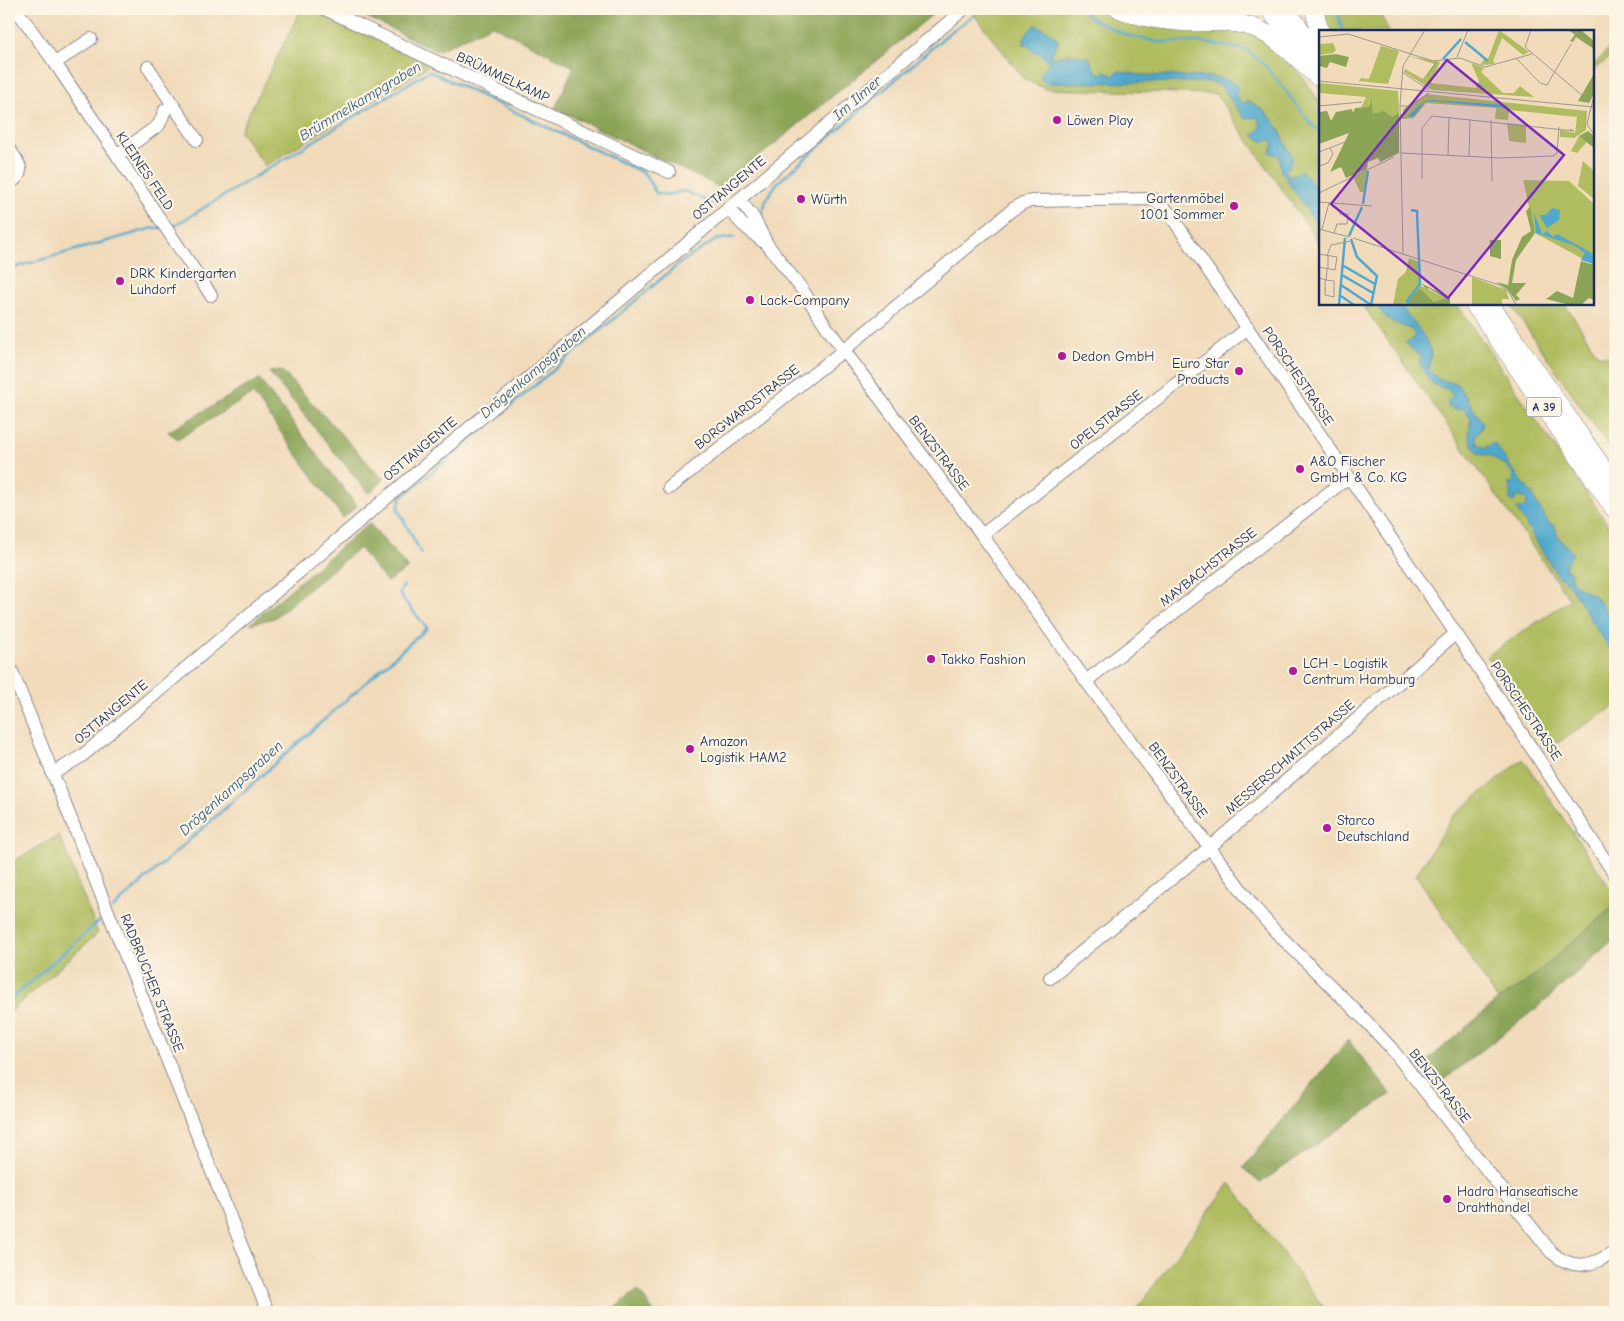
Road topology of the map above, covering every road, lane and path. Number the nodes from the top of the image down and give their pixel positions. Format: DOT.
graph roads {
  1 [pos="16,9"];
  2 [pos="325,9"];
  3 [pos="964,9"];
  4 [pos="1164,9"];
  5 [pos="1270,9"];
  6 [pos="1286,9"];
  7 [pos="1314,9"];
  8 [pos="1127,11"];
  9 [pos="1319,30"];
  10 [pos="91,39"];
  11 [pos="1319,57"];
  12 [pos="55,63"];
  13 [pos="148,67"];
  14 [pos="1319,79"];
  15 [pos="173,105"];
  16 [pos="197,140"];
  17 [pos="9,148"];
  18 [pos="117,155"];
  19 [pos="669,172"];
  20 [pos="9,184"];
  21 [pos="739,199"];
  22 [pos="728,208"];
  23 [pos="767,244"];
  24 [pos="211,295"];
  25 [pos="1475,305"];
  26 [pos="1491,305"];
  27 [pos="1248,328"];
  28 [pos="844,350"];
  29 [pos="1349,477"];
  30 [pos="1615,486"];
  31 [pos="669,488"];
  32 [pos="1615,510"];
  33 [pos="982,535"];
  34 [pos="1456,633"];
  35 [pos="9,664"];
  36 [pos="1086,681"];
  37 [pos="52,774"];
  38 [pos="1209,848"];
  39 [pos="1615,875"];
  40 [pos="1050,978"];
  41 [pos="1615,1252"];
  42 [pos="268,1312"];
  1 -- 12 [label="street, KLEINES FELD"];
  2 -- 19 [label="street, BRÜMMELKAMP"];
  3 -- 21 [label="street, OSTTANGENTE"];
  4 -- 8 [label="highway"];
  5 -- 14 [label="highway"];
  6 -- 11 [label="highway"];
  7 -- 9 [label="highway"];
  8 -- 14 [label="highway"];
  10 -- 12 [label="street"];
  12 -- 18 [label="street, KLEINES FELD"];
  13 -- 15 [label="street"];
  15 -- 16 [label="street"];
  15 -- 18 [label="street"];
  17 -- 20 [label="street"];
  18 -- 24 [label="street, KLEINES FELD"];
  21 -- 22 [label="street, OSTTANGENTE"];
  21 -- 23 [label="street, BENZSTRASSE"];
  22 -- 23 [label="street, BENZSTRASSE"];
  22 -- 37 [label="street, OSTTANGENTE"];
  23 -- 28 [label="street, BENZSTRASSE"];
  25 -- 32 [label="highway, A 39"];
  26 -- 30 [label="highway, A 39"];
  27 -- 28 [label="street, PORSCHESTRASSE"];
  27 -- 29 [label="street, PORSCHESTRASSE"];
  27 -- 33 [label="street, OPELSTRASSE"];
  28 -- 31 [label="street, BORGWARDSTRASSE"];
  28 -- 33 [label="street, BENZSTRASSE"];
  29 -- 34 [label="street, PORSCHESTRASSE"];
  29 -- 36 [label="street, MAYBACHSTRASSE"];
  33 -- 36 [label="street, BENZSTRASSE"];
  34 -- 38 [label="street, MESSERSCHMITTSTRASSE"];
  34 -- 39 [label="street, PORSCHESTRASSE"];
  35 -- 37 [label="street, RADBRUCHER STRASSE"];
  36 -- 38 [label="street, BENZSTRASSE"];
  37 -- 42 [label="street, RADBRUCHER STRASSE"];
  38 -- 40 [label="street, MESSERSCHMITTSTRASSE"];
  38 -- 41 [label="street, BENZSTRASSE"];
}
